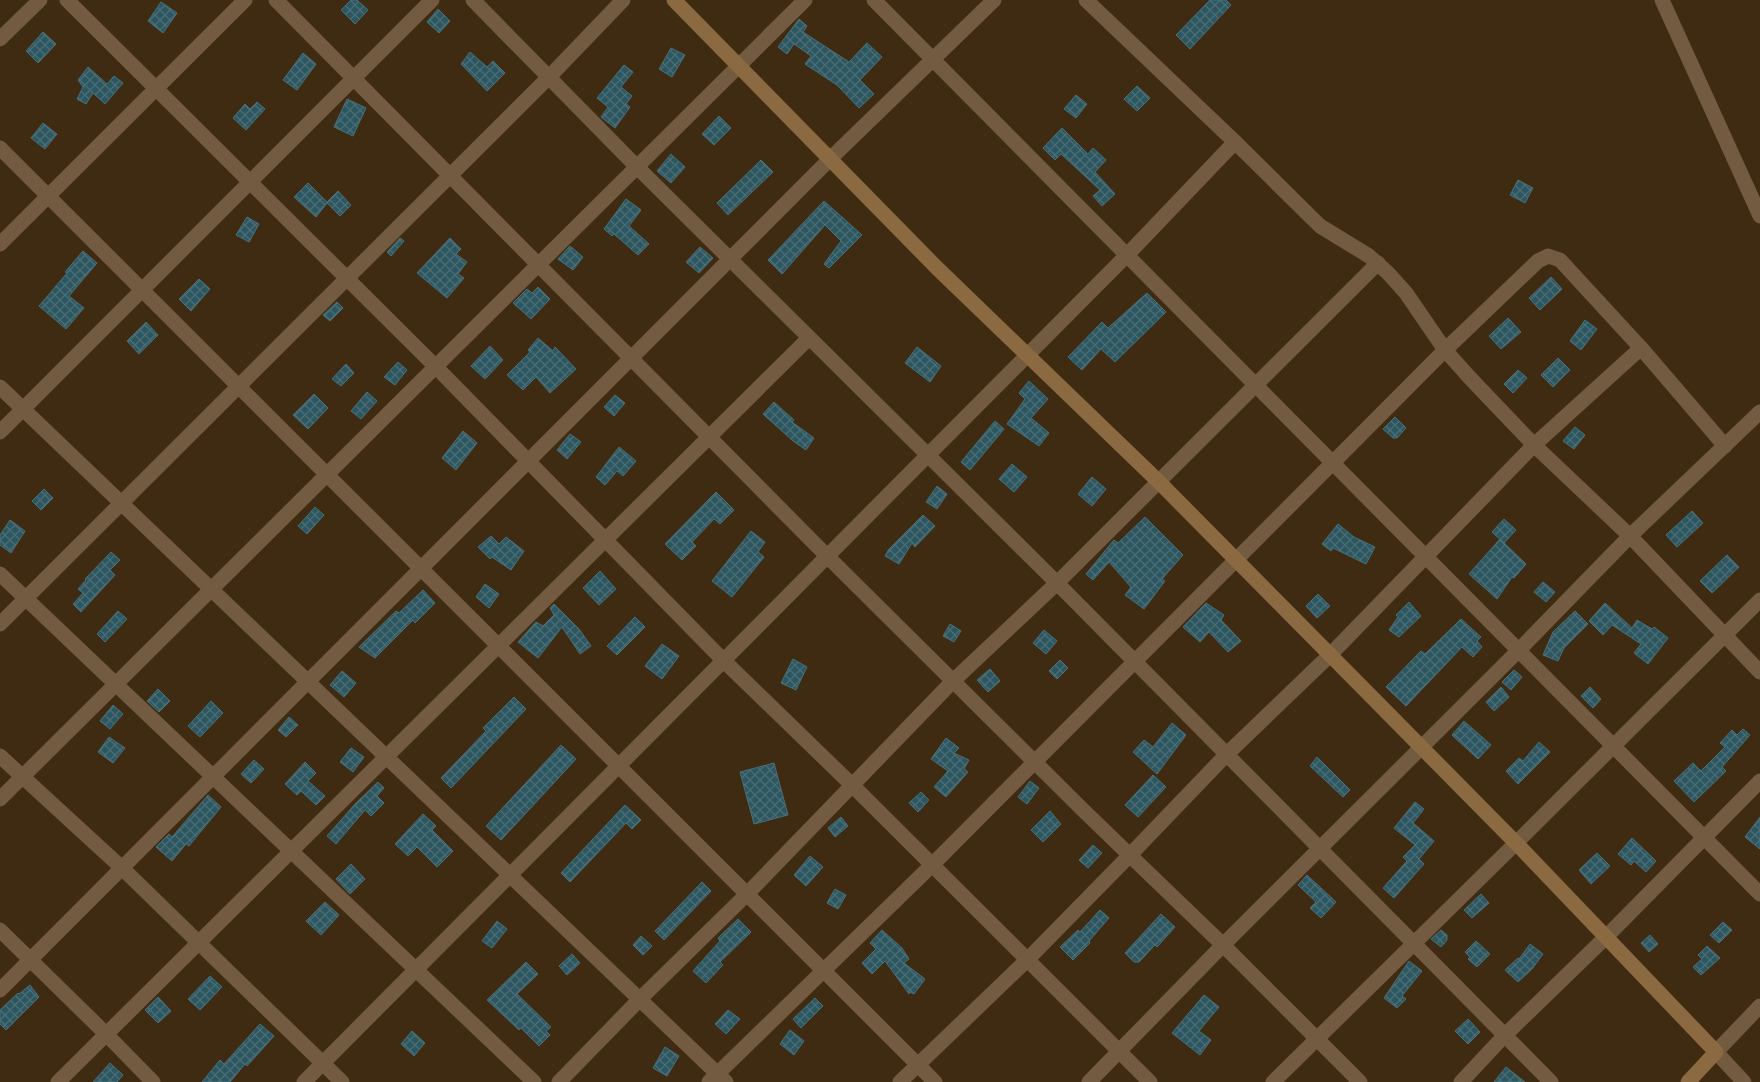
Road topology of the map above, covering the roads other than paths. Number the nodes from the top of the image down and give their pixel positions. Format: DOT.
graph roads {
  1 [pos="40,0"];
  2 [pos="67,0"];
  3 [pos="245,0"];
  4 [pos="276,0"];
  5 [pos="432,0"];
  6 [pos="473,0"];
  7 [pos="623,0"];
  8 [pos="674,0"];
  9 [pos="804,0"];
  10 [pos="874,0"];
  11 [pos="994,0"];
  12 [pos="1086,0"];
  13 [pos="1662,0"];
  14 [pos="0,39"];
  15 [pos="932,59"];
  16 [pos="738,65"];
  17 [pos="548,77"];
  18 [pos="354,78"];
  19 [pos="156,88"];
  20 [pos="1235,142"];
  21 [pos="0,148"];
  22 [pos="831,158"];
  23 [pos="636,166"];
  24 [pos="450,176"];
  25 [pos="250,182"];
  26 [pos="48,196"];
  27 [pos="1760,216"];
  28 [pos="0,244"];
  29 [pos="1127,255"];
  30 [pos="731,260"];
  31 [pos="1378,263"];
  32 [pos="538,264"];
  33 [pos="347,278"];
  34 [pos="142,290"];
  35 [pos="809,338"];
  36 [pos="1641,348"];
  37 [pos="1445,350"];
  38 [pos="1026,356"];
  39 [pos="632,358"];
  40 [pos="435,366"];
  41 [pos="1256,385"];
  42 [pos="238,386"];
  43 [pos="0,387"];
  44 [pos="23,409"];
  45 [pos="1760,412"];
  46 [pos="0,432"];
  47 [pos="710,437"];
  48 [pos="1534,445"];
  49 [pos="1724,446"];
  50 [pos="928,455"];
  51 [pos="529,462"];
  52 [pos="1332,462"];
  53 [pos="327,474"];
  54 [pos="1158,482"];
  55 [pos="121,503"];
  56 [pos="1630,536"];
  57 [pos="605,540"];
  58 [pos="827,556"];
  59 [pos="1426,558"];
  60 [pos="1235,559"];
  61 [pos="422,569"];
  62 [pos="0,574"];
  63 [pos="1057,583"];
  64 [pos="211,589"];
  65 [pos="26,598"];
  66 [pos="1760,600"];
  67 [pos="0,624"];
  68 [pos="1724,636"];
  69 [pos="498,646"];
  70 [pos="1519,650"];
  71 [pos="1330,655"];
  72 [pos="723,660"];
  73 [pos="1134,662"];
  74 [pos="1760,672"];
  75 [pos="953,681"];
  76 [pos="308,682"];
  77 [pos="116,684"];
  78 [pos="1614,746"];
  79 [pos="1421,748"];
  80 [pos="1226,755"];
  81 [pos="0,756"];
  82 [pos="386,757"];
  83 [pos="1035,763"];
  84 [pos="618,766"];
  85 [pos="22,777"];
  86 [pos="213,777"];
  87 [pos="1760,781"];
  88 [pos="852,784"];
  89 [pos="0,799"];
  90 [pos="1704,838"];
  91 [pos="1516,843"];
  92 [pos="1319,849"];
  93 [pos="291,851"];
  94 [pos="1130,855"];
  95 [pos="932,865"];
  96 [pos="122,868"];
  97 [pos="510,875"];
  98 [pos="747,894"];
  99 [pos="1760,894"];
  100 [pos="0,930"];
  101 [pos="1606,937"];
  102 [pos="199,942"];
  103 [pos="1413,944"];
  104 [pos="1223,945"];
  105 [pos="30,960"];
  106 [pos="1027,960"];
  107 [pos="416,970"];
  108 [pos="823,970"];
  109 [pos="0,990"];
  110 [pos="640,999"];
  111 [pos="1760,1006"];
  112 [pos="106,1034"];
  113 [pos="1504,1036"];
  114 [pos="1317,1039"];
  115 [pos="1119,1051"];
  116 [pos="1716,1052"];
  117 [pos="322,1063"];
  118 [pos="918,1065"];
  119 [pos="717,1079"];
  120 [pos="58,1082"];
  121 [pos="153,1082"];
  122 [pos="304,1082"];
  123 [pos="342,1082"];
  124 [pos="534,1082"];
  125 [pos="559,1082"];
  126 [pos="900,1082"];
  127 [pos="935,1082"];
  128 [pos="1089,1082"];
  129 [pos="1150,1082"];
  130 [pos="1273,1082"];
  131 [pos="1360,1082"];
  132 [pos="1461,1082"];
  133 [pos="1551,1082"];
  134 [pos="1688,1082"];
  135 [pos="1744,1082"];
  1 -- 14 [label="street"];
  2 -- 19 [label="street"];
  3 -- 19 [label="street"];
  4 -- 18 [label="street"];
  5 -- 18 [label="street"];
  6 -- 17 [label="street"];
  7 -- 17 [label="street"];
  8 -- 16 [label="main road"];
  9 -- 16 [label="street"];
  10 -- 15 [label="street"];
  11 -- 15 [label="street"];
  12 -- 20 [label="street"];
  13 -- 27 [label="street"];
  15 -- 22 [label="street"];
  15 -- 29 [label="street"];
  16 -- 22 [label="main road"];
  16 -- 23 [label="street"];
  17 -- 23 [label="street"];
  17 -- 24 [label="street"];
  18 -- 24 [label="street"];
  18 -- 25 [label="street"];
  19 -- 25 [label="street"];
  19 -- 26 [label="street"];
  20 -- 29 [label="street"];
  20 -- 31 [label="street"];
  21 -- 26 [label="street"];
  22 -- 30 [label="street"];
  22 -- 38 [label="main road"];
  23 -- 30 [label="street"];
  23 -- 32 [label="street"];
  24 -- 32 [label="street"];
  24 -- 33 [label="street"];
  25 -- 33 [label="street"];
  25 -- 34 [label="street"];
  26 -- 28 [label="street"];
  26 -- 34 [label="street"];
  29 -- 38 [label="street"];
  29 -- 41 [label="street"];
  30 -- 35 [label="street"];
  30 -- 39 [label="street"];
  31 -- 37 [label="street"];
  31 -- 41 [label="street"];
  32 -- 39 [label="street"];
  32 -- 40 [label="street"];
  33 -- 40 [label="street"];
  33 -- 42 [label="street"];
  34 -- 42 [label="street"];
  34 -- 44 [label="street"];
  35 -- 47 [label="street"];
  35 -- 50 [label="street"];
  36 -- 37 [label="street"];
  36 -- 48 [label="street"];
  36 -- 49 [label="street"];
  37 -- 48 [label="street"];
  37 -- 52 [label="street"];
  38 -- 50 [label="street"];
  38 -- 54 [label="main road"];
  39 -- 47 [label="street"];
  39 -- 51 [label="street"];
  40 -- 51 [label="street"];
  40 -- 53 [label="street"];
  41 -- 52 [label="street"];
  41 -- 54 [label="street"];
  42 -- 53 [label="street"];
  42 -- 55 [label="street"];
  43 -- 44 [label="street"];
  44 -- 46 [label="street"];
  44 -- 55 [label="street"];
  45 -- 49 [label="street"];
  47 -- 57 [label="street"];
  47 -- 58 [label="street"];
  48 -- 56 [label="street"];
  48 -- 59 [label="street"];
  49 -- 56 [label="street"];
  50 -- 58 [label="street"];
  50 -- 63 [label="street"];
  51 -- 57 [label="street"];
  51 -- 61 [label="street"];
  52 -- 59 [label="street"];
  52 -- 60 [label="street"];
  53 -- 61 [label="street"];
  53 -- 64 [label="street"];
  54 -- 60 [label="main road"];
  54 -- 63 [label="street"];
  55 -- 64 [label="street"];
  55 -- 65 [label="street"];
  56 -- 68 [label="street"];
  56 -- 70 [label="street"];
  57 -- 69 [label="street"];
  57 -- 72 [label="street"];
  58 -- 72 [label="street"];
  58 -- 75 [label="street"];
  59 -- 70 [label="street"];
  59 -- 71 [label="street"];
  60 -- 71 [label="main road"];
  60 -- 73 [label="street"];
  61 -- 69 [label="street"];
  61 -- 76 [label="street"];
  62 -- 65 [label="street"];
  63 -- 73 [label="street"];
  63 -- 75 [label="street"];
  64 -- 76 [label="street"];
  64 -- 77 [label="street"];
  65 -- 67 [label="street"];
  65 -- 77 [label="street"];
  66 -- 68 [label="street"];
  68 -- 74 [label="street"];
  68 -- 78 [label="street"];
  69 -- 82 [label="street"];
  69 -- 84 [label="street"];
  70 -- 78 [label="street"];
  70 -- 79 [label="street"];
  71 -- 79 [label="main road"];
  71 -- 80 [label="street"];
  72 -- 84 [label="street"];
  72 -- 88 [label="street"];
  73 -- 80 [label="street"];
  73 -- 83 [label="street"];
  75 -- 83 [label="street"];
  75 -- 88 [label="street"];
  76 -- 82 [label="street"];
  76 -- 86 [label="street"];
  77 -- 85 [label="street"];
  77 -- 86 [label="street"];
  78 -- 90 [label="street"];
  78 -- 91 [label="street"];
  79 -- 91 [label="main road"];
  79 -- 92 [label="street"];
  80 -- 92 [label="street"];
  80 -- 94 [label="street"];
  81 -- 85 [label="street"];
  82 -- 93 [label="street"];
  82 -- 97 [label="street"];
  83 -- 94 [label="street"];
  83 -- 95 [label="street"];
  84 -- 97 [label="street"];
  84 -- 98 [label="street"];
  85 -- 89 [label="street"];
  85 -- 96 [label="street"];
  86 -- 93 [label="street"];
  86 -- 96 [label="street"];
  87 -- 90 [label="street"];
  88 -- 95 [label="street"];
  88 -- 98 [label="street"];
  90 -- 99 [label="street"];
  90 -- 101 [label="street"];
  91 -- 101 [label="main road"];
  91 -- 103 [label="street"];
  92 -- 103 [label="street"];
  92 -- 104 [label="street"];
  93 -- 102 [label="street"];
  93 -- 107 [label="street"];
  94 -- 104 [label="street"];
  94 -- 106 [label="street"];
  95 -- 106 [label="street"];
  95 -- 108 [label="street"];
  96 -- 102 [label="street"];
  96 -- 105 [label="street"];
  97 -- 107 [label="street"];
  97 -- 110 [label="street"];
  98 -- 108 [label="street"];
  98 -- 110 [label="street"];
  100 -- 105 [label="street"];
  101 -- 113 [label="street"];
  101 -- 116 [label="main road"];
  102 -- 112 [label="street"];
  102 -- 117 [label="street"];
  103 -- 113 [label="street"];
  103 -- 114 [label="street"];
  104 -- 114 [label="street"];
  104 -- 115 [label="street"];
  105 -- 109 [label="street"];
  105 -- 112 [label="street"];
  106 -- 115 [label="street"];
  106 -- 118 [label="street"];
  107 -- 117 [label="street"];
  107 -- 124 [label="street"];
  108 -- 118 [label="street"];
  108 -- 119 [label="street"];
  110 -- 119 [label="street"];
  110 -- 125 [label="street"];
  111 -- 116 [label="street"];
  112 -- 120 [label="street"];
  112 -- 121 [label="street"];
  113 -- 132 [label="street"];
  113 -- 133 [label="street"];
  114 -- 130 [label="street"];
  114 -- 131 [label="street"];
  115 -- 128 [label="street"];
  115 -- 129 [label="street"];
  116 -- 134 [label="main road"];
  116 -- 135 [label="street"];
  117 -- 122 [label="street"];
  117 -- 123 [label="street"];
  118 -- 126 [label="street"];
  118 -- 127 [label="street"];
}
